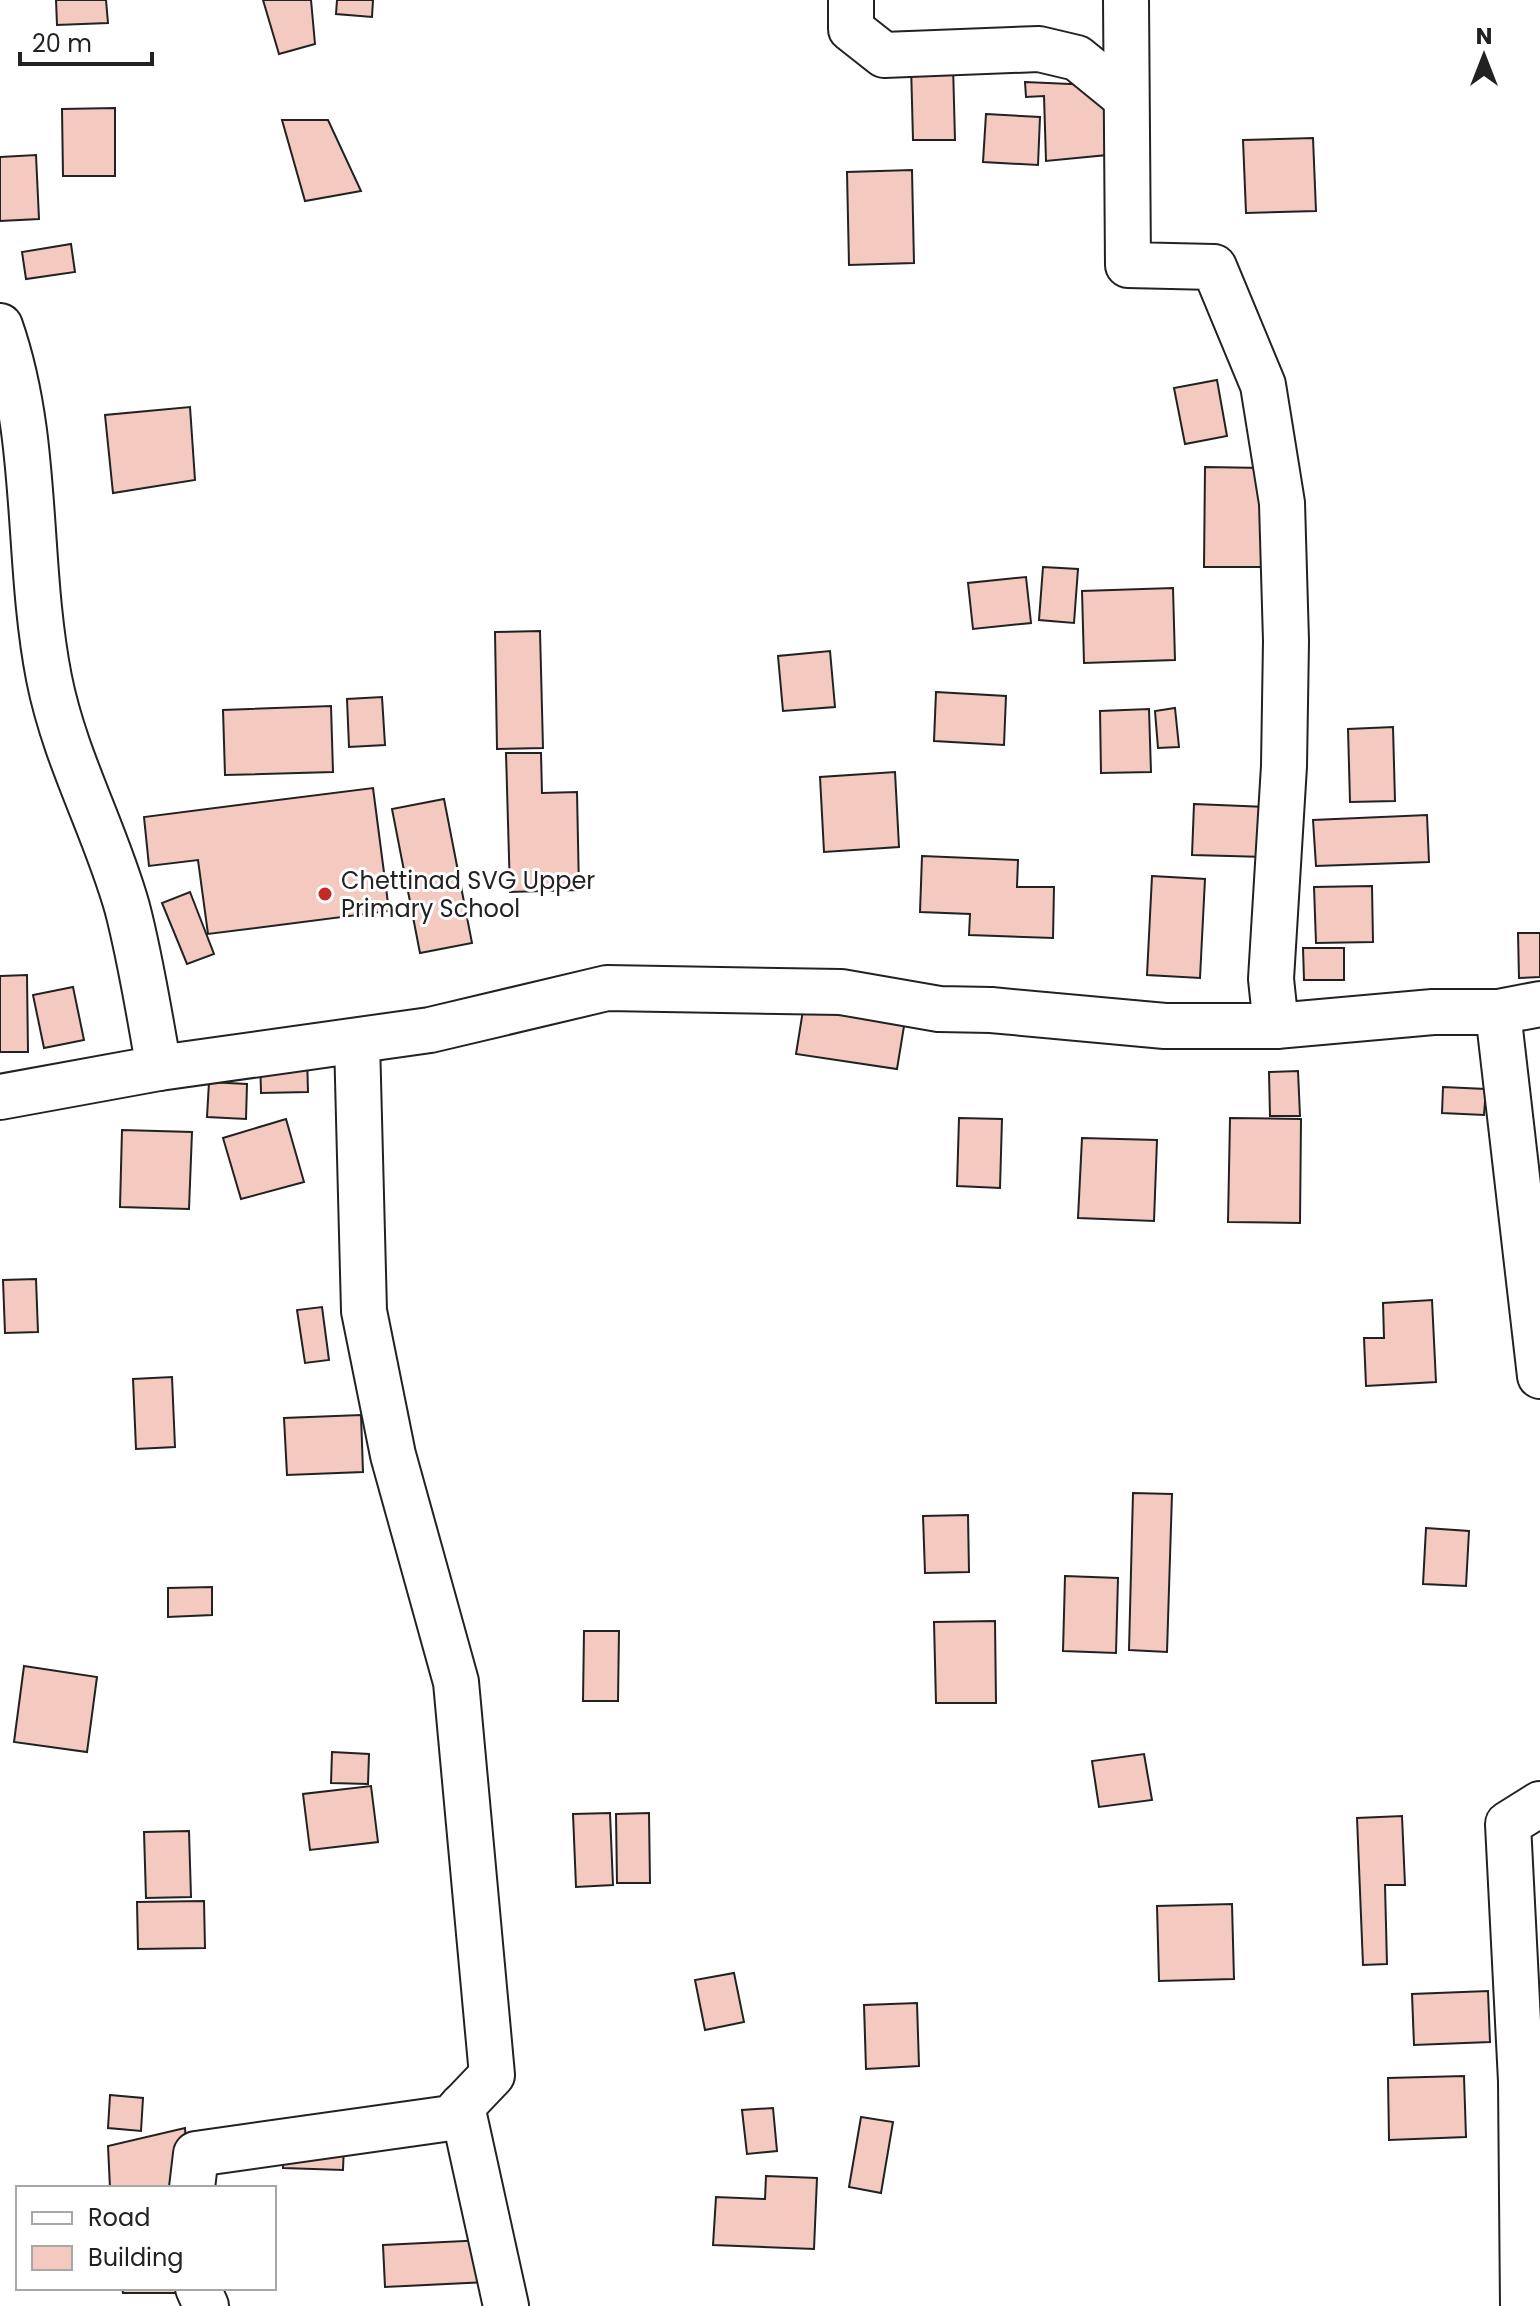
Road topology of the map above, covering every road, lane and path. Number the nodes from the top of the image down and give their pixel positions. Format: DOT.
graph roads {
  1 [pos="851,0"];
  2 [pos="1126,0"];
  3 [pos="1126,98"];
  4 [pos="0,326"];
  5 [pos="1519,1008"];
  6 [pos="1276,1026"];
  7 [pos="357,1041"];
  8 [pos="159,1068"];
  9 [pos="0,1097"];
  10 [pos="1540,1376"];
  11 [pos="1540,1804"];
  12 [pos="462,2106"];
  13 [pos="192,2186"];
  14 [pos="506,2306"];
  15 [pos="1523,2306"];
  1 -- 3 [label="street"];
  2 -- 3 [label="street"];
  3 -- 6 [label="street"];
  4 -- 8 [label="street"];
  5 -- 6 [label="street"];
  5 -- 10 [label="street"];
  6 -- 7 [label="street"];
  7 -- 8 [label="street"];
  7 -- 12 [label="street"];
  8 -- 9 [label="street"];
  11 -- 15 [label="street"];
  12 -- 13 [label="street"];
  12 -- 14 [label="street"];
}
